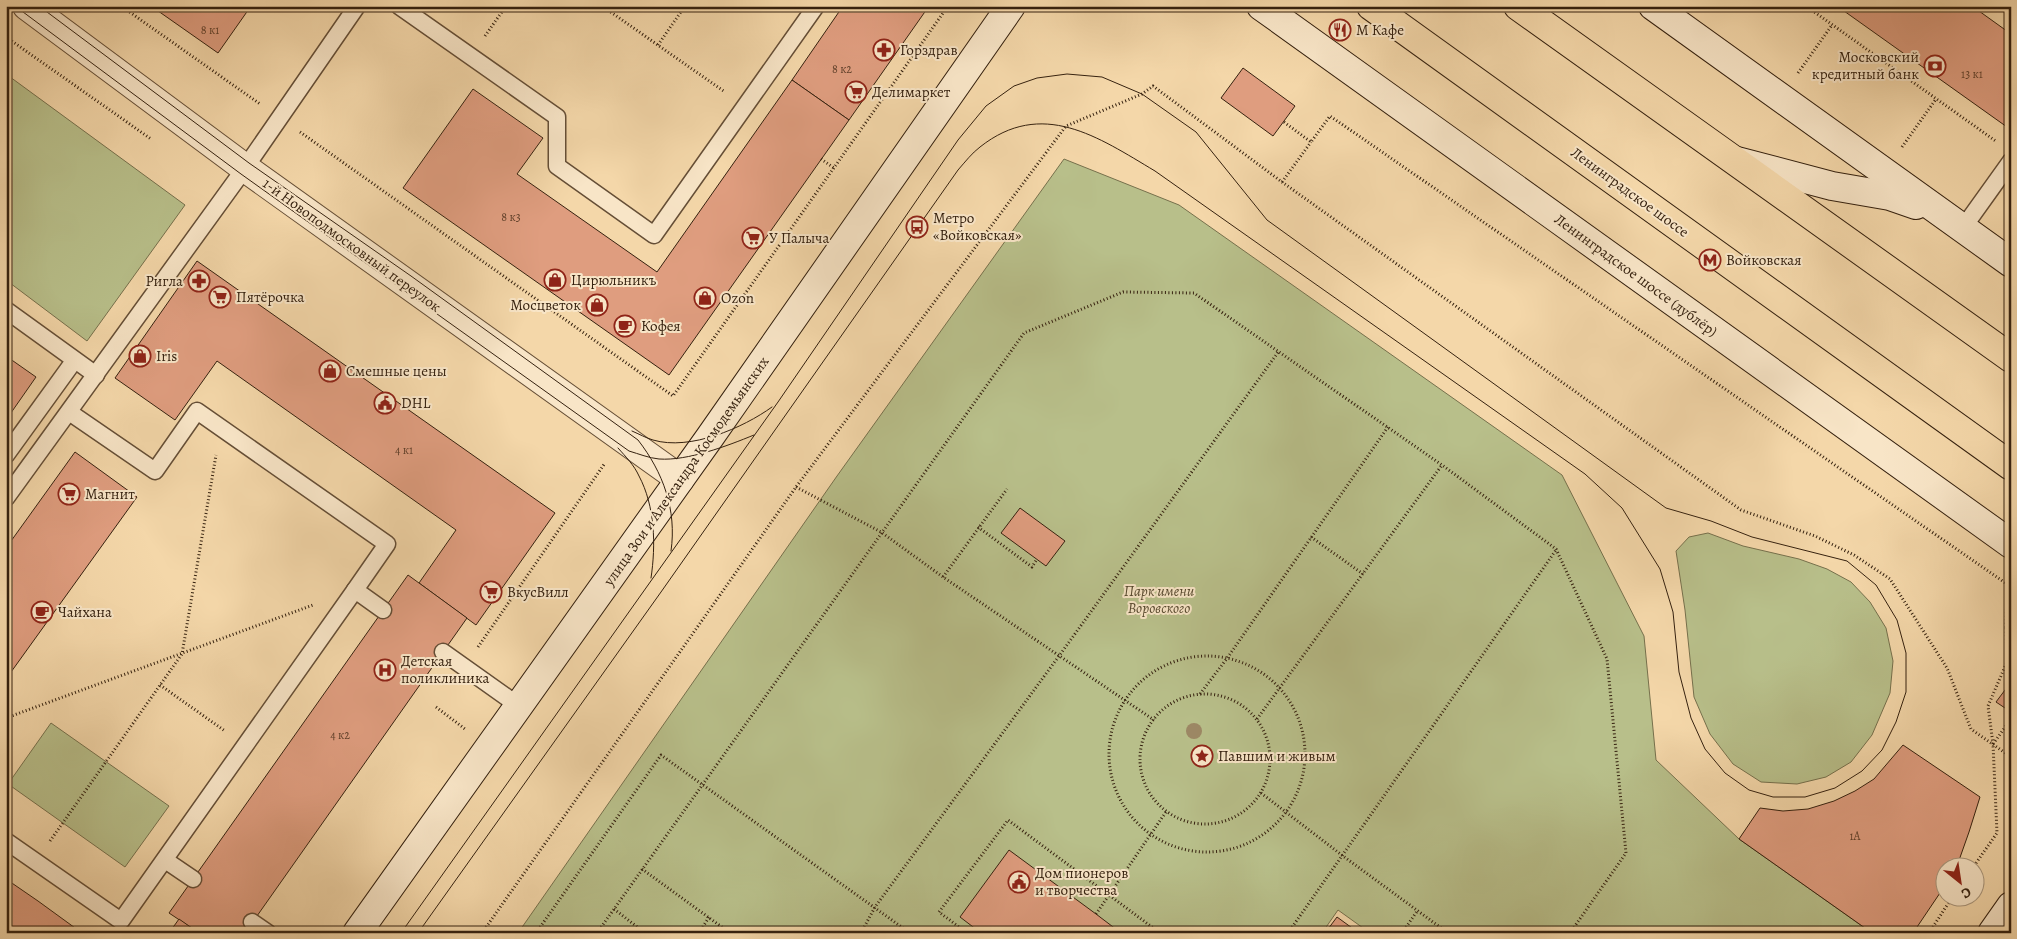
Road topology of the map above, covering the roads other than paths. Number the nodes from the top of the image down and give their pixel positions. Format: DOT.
graph roads {
  1 [pos="27,6"];
  2 [pos="357,6"];
  3 [pos="399,6"];
  4 [pos="816,6"];
  5 [pos="1011,6"];
  6 [pos="1261,6"];
  7 [pos="1371,6"];
  8 [pos="1518,6"];
  9 [pos="1653,6"];
  10 [pos="2007,154"];
  11 [pos="1734,161"];
  12 [pos="245,168"];
  13 [pos="1939,212"];
  14 [pos="1963,228"];
  15 [pos="2011,263"];
  16 [pos="6,310"];
  17 [pos="2011,358"];
  18 [pos="74,361"];
  19 [pos="96,375"];
  20 [pos="70,412"];
  21 [pos="6,454"];
  22 [pos="2011,466"];
  23 [pos="680,479"];
  24 [pos="6,498"];
  25 [pos="2011,544"];
  26 [pos="355,590"];
  27 [pos="383,610"];
  28 [pos="443,652"];
  29 [pos="519,706"];
  30 [pos="6,840"];
  31 [pos="165,860"];
  32 [pos="193,879"];
  33 [pos="2011,906"];
  34 [pos="252,922"];
  35 [pos="268,933"];
  36 [pos="357,933"];
  37 [pos="1992,933"];
  1 -- 12 [label="main road, 1-й Новоподмосковный переулок"];
  2 -- 12 [label="lane"];
  3 -- 4 [label="lane"];
  5 -- 23 [label="main road, улица Зои и Александра Космодемьянских"];
  6 -- 25 [label="main road, Ленинградское шоссе (дублёр)"];
  7 -- 22 [label="main road, Ленинградское шоссе"];
  8 -- 11 [label="main road"];
  9 -- 13 [label="main road"];
  10 -- 14 [label="lane"];
  11 -- 13 [label="main road"];
  11 -- 17 [label="main road"];
  12 -- 19 [label="lane"];
  12 -- 23 [label="main road, 1-й Новоподмосковный переулок"];
  13 -- 14 [label="main road"];
  14 -- 15 [label="main road"];
  16 -- 18 [label="lane"];
  18 -- 19 [label="lane"];
  18 -- 21 [label="lane"];
  19 -- 20 [label="lane"];
  20 -- 24 [label="lane"];
  20 -- 26 [label="lane"];
  23 -- 29 [label="main road, улица Зои и Александра Космодемьянских"];
  26 -- 27 [label="lane"];
  26 -- 31 [label="lane"];
  28 -- 29 [label="lane"];
  29 -- 36 [label="main road, улица Зои и Александра Космодемьянских"];
  30 -- 31 [label="lane"];
  31 -- 32 [label="lane"];
  33 -- 37 [label="main road"];
  34 -- 35 [label="lane"];
}
